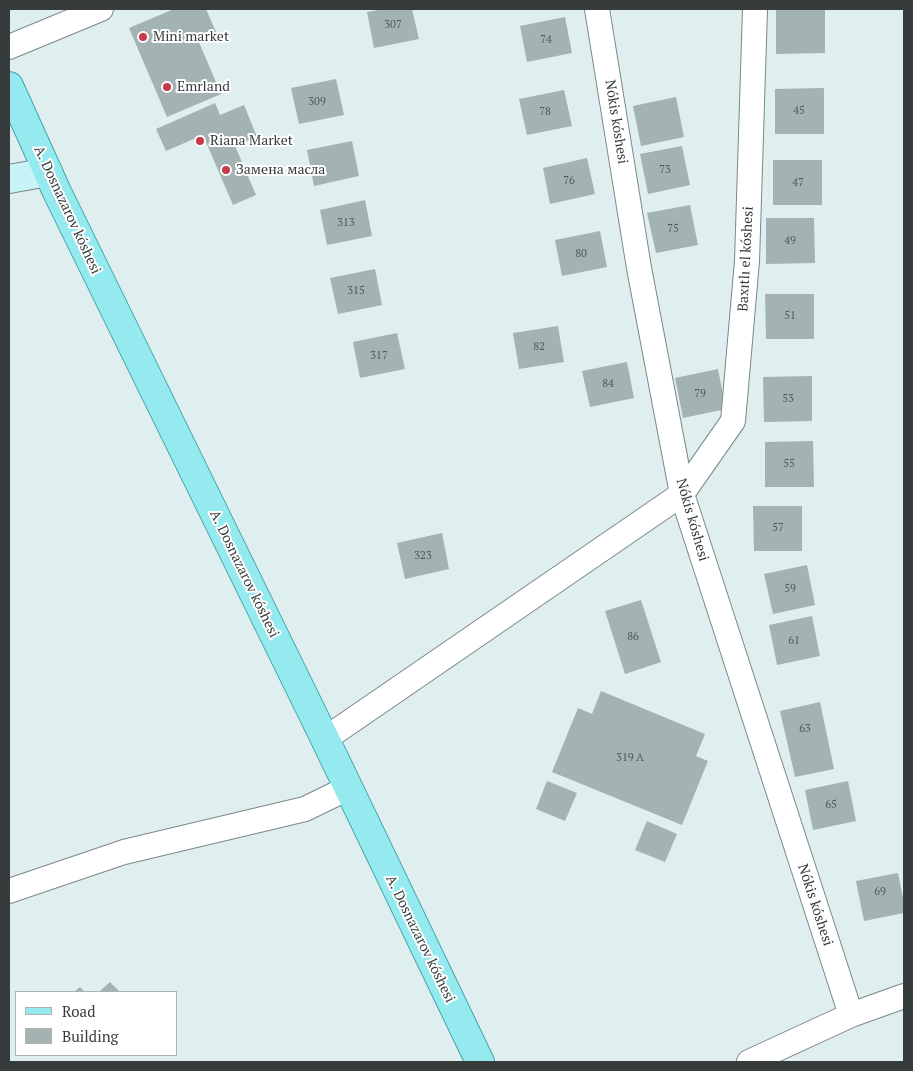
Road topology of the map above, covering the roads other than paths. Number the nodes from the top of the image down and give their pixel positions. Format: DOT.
graph roads {
  1 [pos="101,9"];
  2 [pos="597,9"];
  3 [pos="755,9"];
  4 [pos="9,47"];
  5 [pos="9,86"];
  6 [pos="48,172"];
  7 [pos="9,179"];
  8 [pos="682,494"];
  9 [pos="326,739"];
  10 [pos="348,788"];
  11 [pos="9,891"];
  12 [pos="904,996"];
  13 [pos="851,1015"];
  14 [pos="480,1062"];
  15 [pos="749,1062"];
  1 -- 4 [label="street"];
  2 -- 8 [label="street, Nókis kóshesi"];
  3 -- 8 [label="street, Baxıtlı el kóshesi"];
  5 -- 6 [label="main road, A. Dosnazarov kóshesi"];
  6 -- 7 [label="street"];
  6 -- 9 [label="main road, A. Dosnazarov kóshesi"];
  8 -- 9 [label="street"];
  8 -- 13 [label="street, Nókis kóshesi"];
  9 -- 10 [label="main road, A. Dosnazarov kóshesi"];
  10 -- 11 [label="street"];
  10 -- 14 [label="main road, A. Dosnazarov kóshesi"];
  12 -- 13 [label="street"];
  13 -- 15 [label="street"];
}
